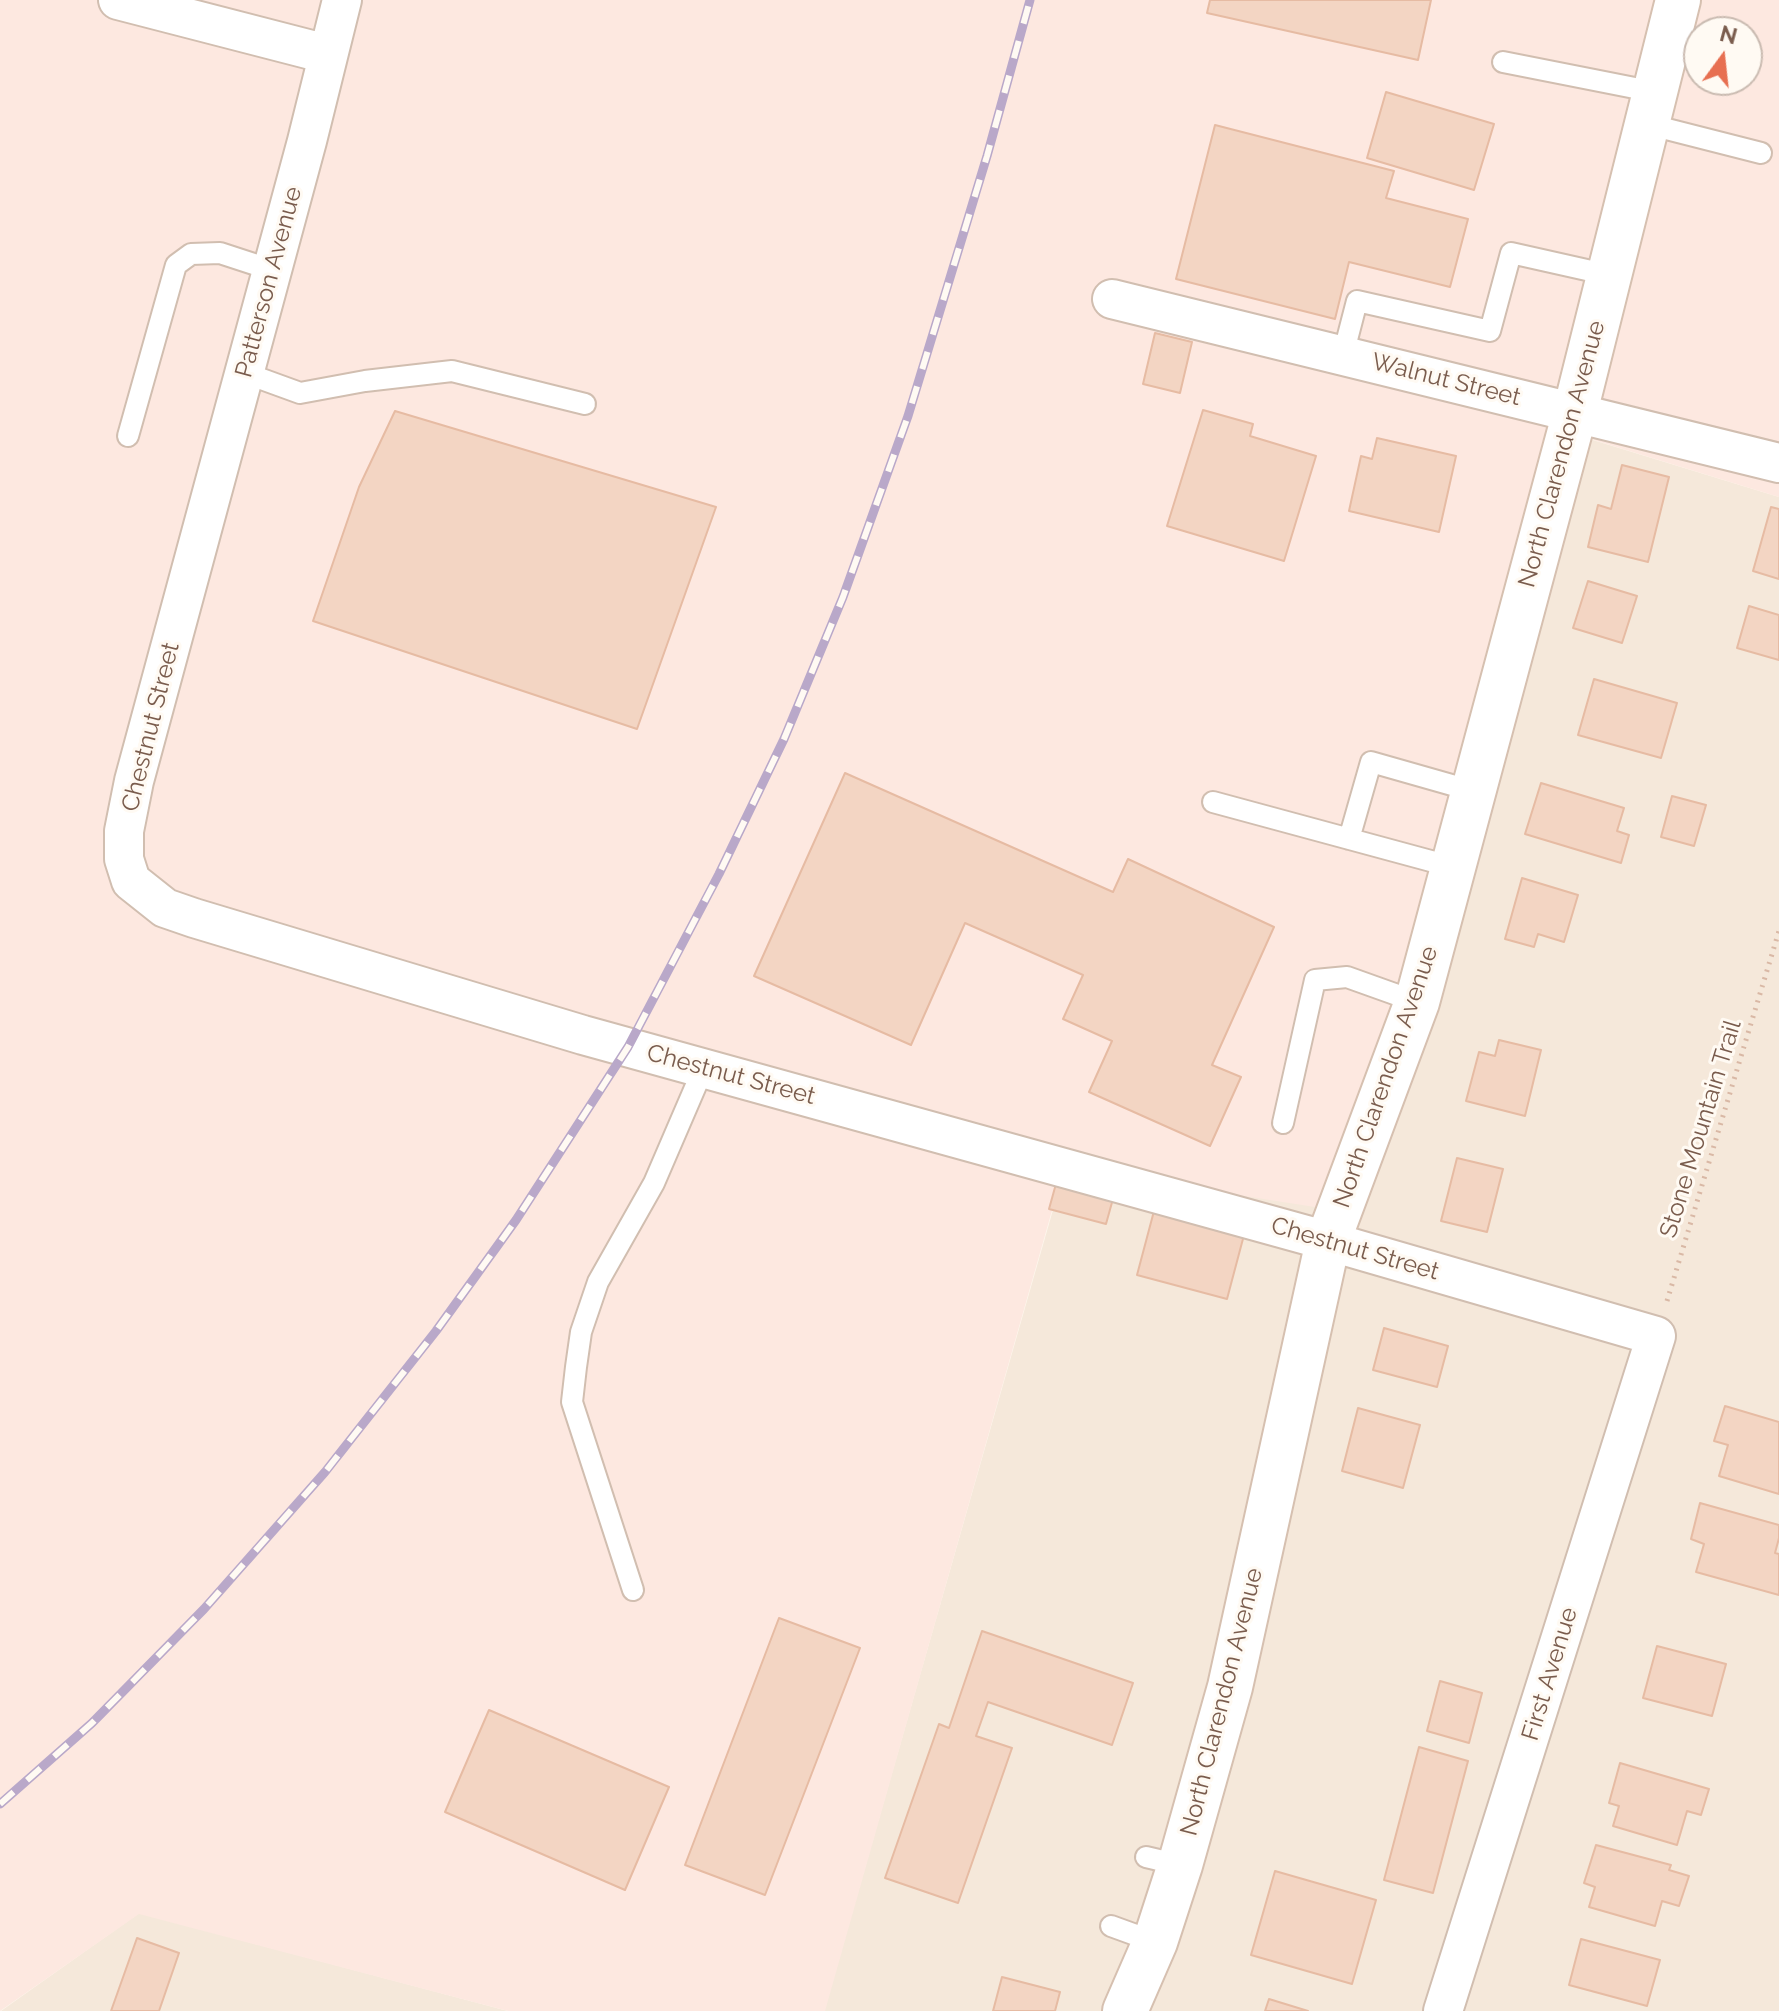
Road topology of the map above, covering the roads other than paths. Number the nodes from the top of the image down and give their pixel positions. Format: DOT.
graph roads {
  1 [pos="118,0"];
  2 [pos="342,0"];
  3 [pos="1678,0"];
  4 [pos="327,54"];
  5 [pos="1503,62"];
  6 [pos="1651,108"];
  7 [pos="1761,153"];
  8 [pos="272,270"];
  9 [pos="1609,275"];
  10 [pos="1112,299"];
  11 [pos="1343,355"];
  12 [pos="245,373"];
  13 [pos="585,404"];
  14 [pos="1575,412"];
  15 [pos="128,436"];
  16 [pos="1779,463"];
  17 [pos="193,564"];
  18 [pos="1473,791"];
  19 [pos="1213,802"];
  20 [pos="1349,839"];
  21 [pos="1453,867"];
  22 [pos="1417,1002"];
  23 [pos="704,1067"];
  24 [pos="1283,1123"];
  25 [pos="1328,1241"];
  26 [pos="1656,1336"];
  27 [pos="633,1590"];
  28 [pos="1111,1926"];
  29 [pos="1155,1942"];
  30 [pos="1125,2011"];
  31 [pos="1443,2011"];
  1 -- 4 [label="street"];
  2 -- 4 [label="street, Patterson Avenue"];
  3 -- 6 [label="street, North Clarendon Avenue"];
  4 -- 8 [label="street, Patterson Avenue"];
  5 -- 6 [label="lane"];
  6 -- 7 [label="lane"];
  6 -- 9 [label="street, North Clarendon Avenue"];
  8 -- 12 [label="street, Patterson Avenue"];
  8 -- 15 [label="lane"];
  9 -- 11 [label="lane"];
  9 -- 14 [label="street, North Clarendon Avenue"];
  10 -- 11 [label="street, Walnut Street"];
  11 -- 14 [label="street, Walnut Street"];
  12 -- 13 [label="lane"];
  12 -- 17 [label="street, Patterson Avenue"];
  14 -- 16 [label="street, Walnut Street"];
  14 -- 18 [label="street, North Clarendon Avenue"];
  17 -- 23 [label="street, Chestnut Street"];
  18 -- 20 [label="lane"];
  18 -- 21 [label="street, North Clarendon Avenue"];
  19 -- 20 [label="lane"];
  20 -- 21 [label="lane"];
  21 -- 22 [label="street, North Clarendon Avenue"];
  22 -- 24 [label="lane"];
  22 -- 25 [label="street, North Clarendon Avenue"];
  23 -- 25 [label="street, Chestnut Street"];
  23 -- 27 [label="lane"];
  25 -- 26 [label="street, Chestnut Street"];
  25 -- 29 [label="street, North Clarendon Avenue"];
  26 -- 31 [label="street, First Avenue"];
  28 -- 29 [label="lane"];
  29 -- 30 [label="street, North Clarendon Avenue"];
}
